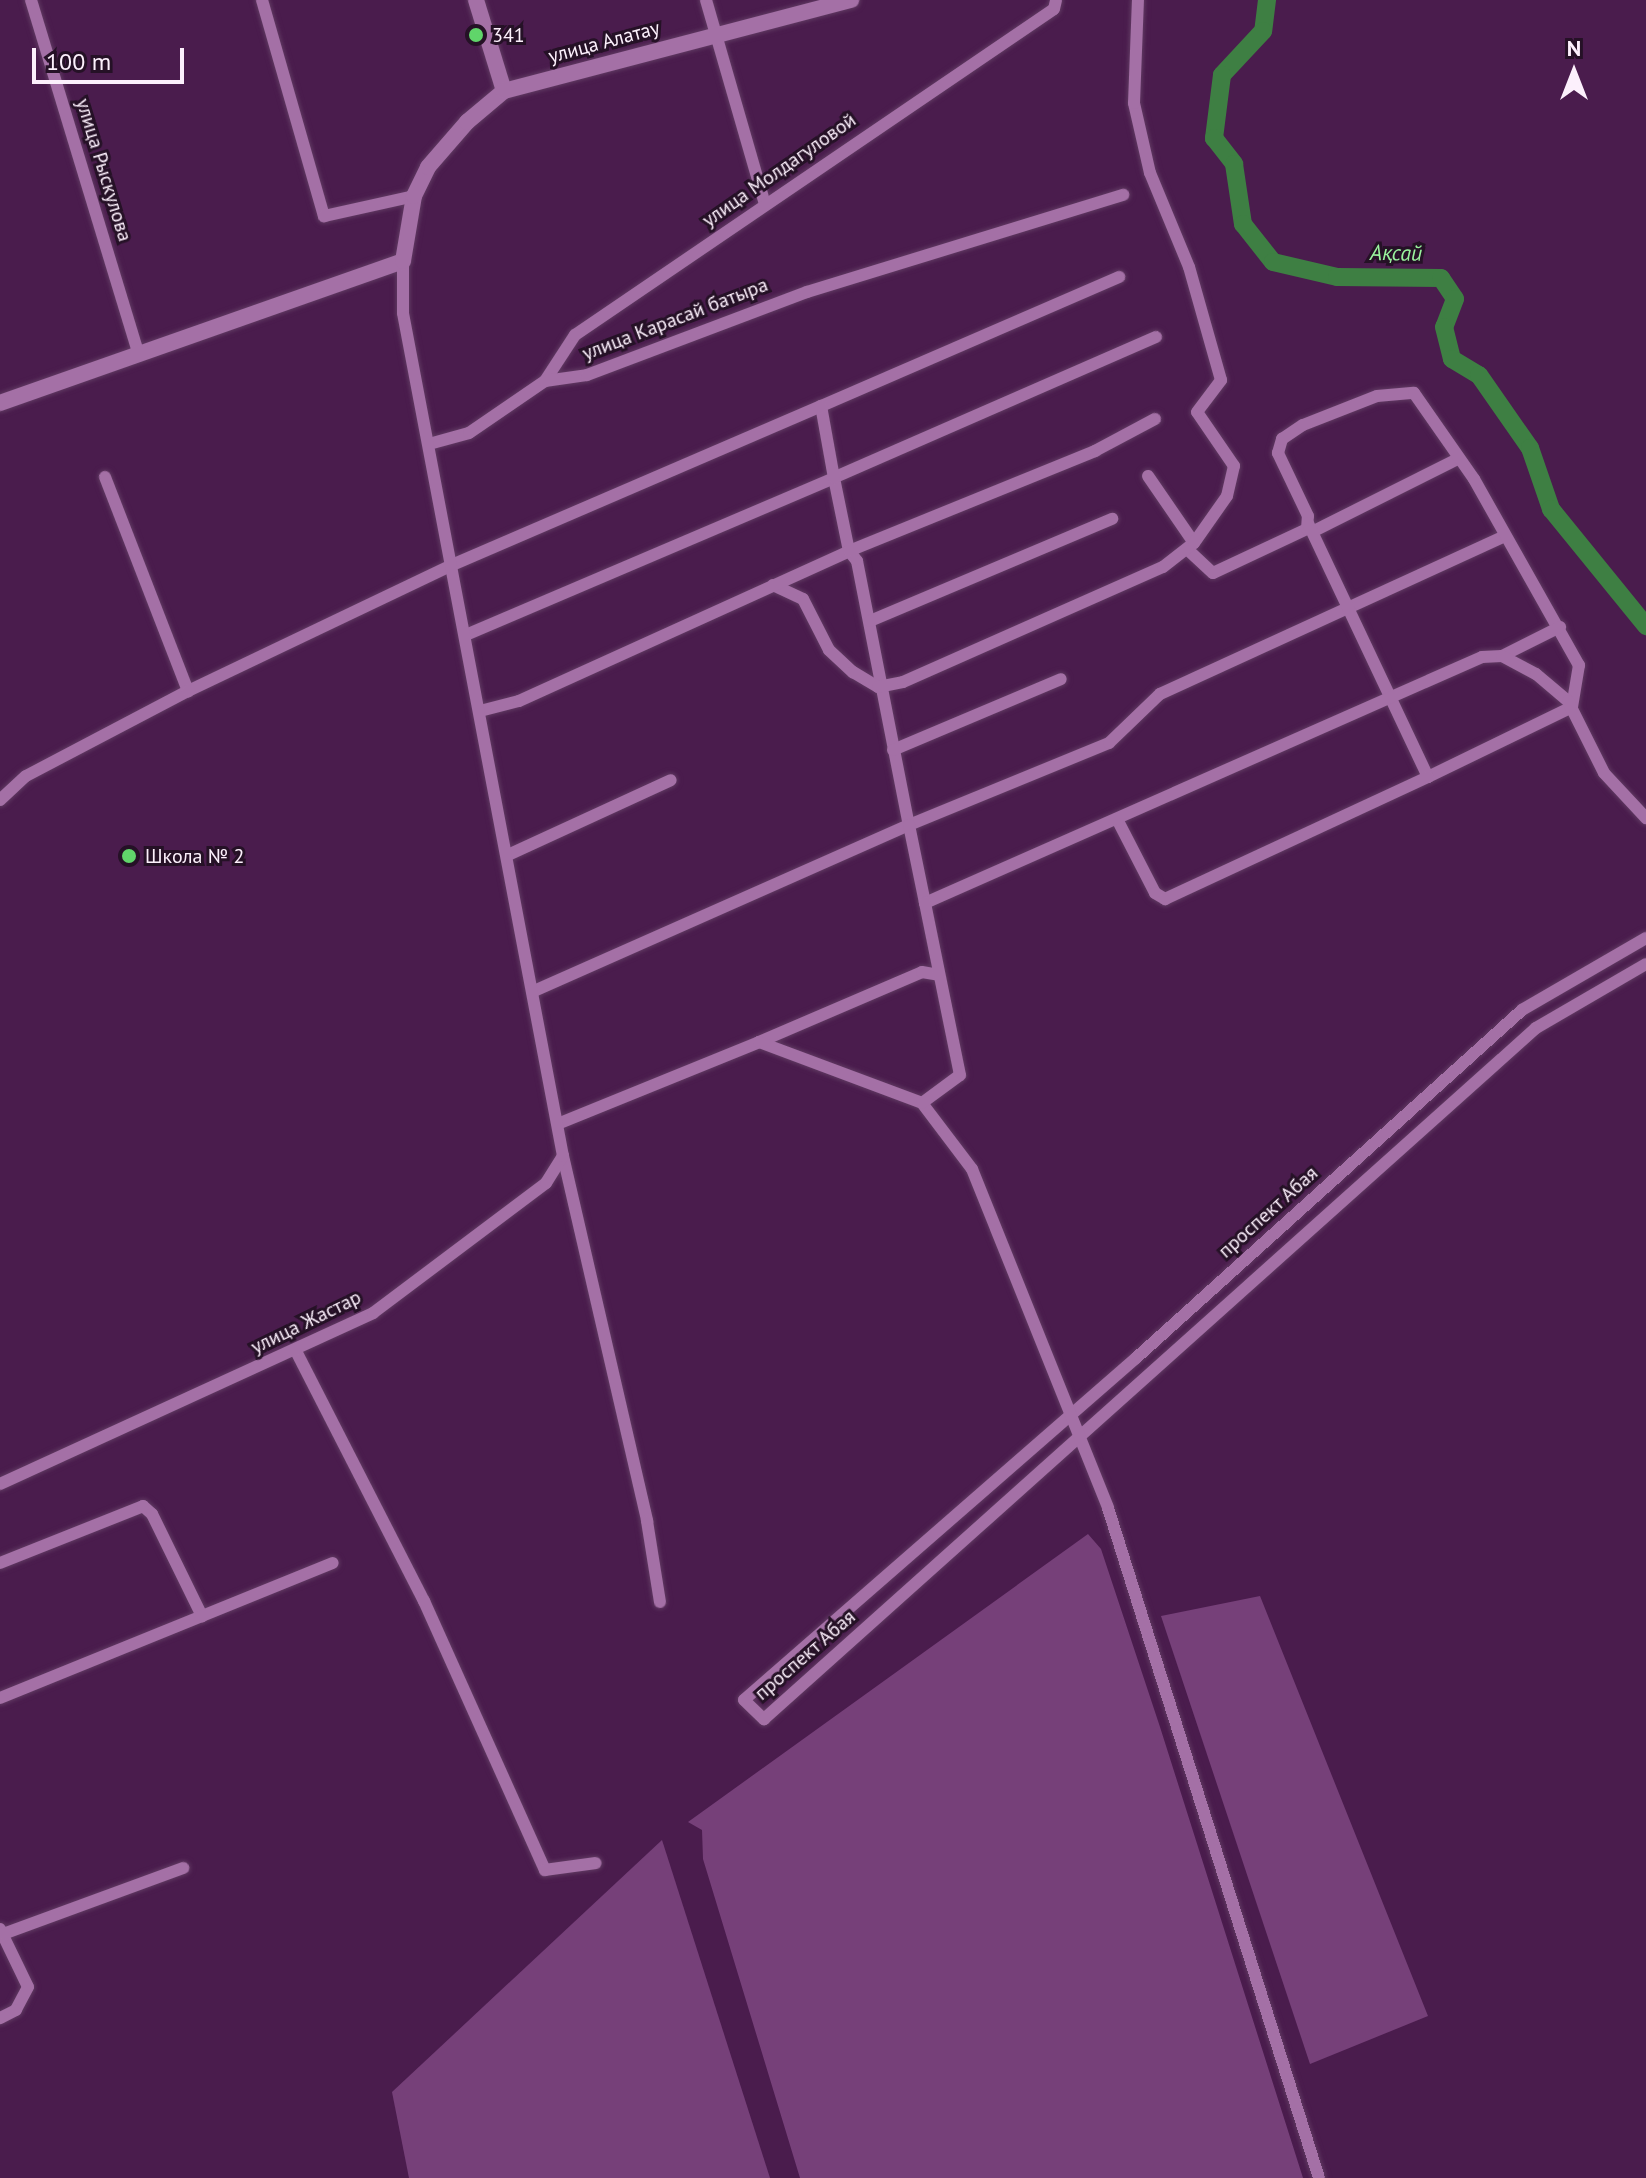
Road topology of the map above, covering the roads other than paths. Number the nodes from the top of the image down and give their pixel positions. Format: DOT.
graph roads {
  1 [pos="31,0"];
  2 [pos="262,0"];
  3 [pos="476,0"];
  4 [pos="706,0"];
  5 [pos="851,0"];
  6 [pos="1138,0"];
  7 [pos="1055,4"];
  8 [pos="715,32"];
  9 [pos="504,91"];
  10 [pos="1123,195"];
  11 [pos="414,196"];
  12 [pos="765,204"];
  13 [pos="403,261"];
  14 [pos="1119,277"];
  15 [pos="1156,337"];
  16 [pos="138,352"];
  17 [pos="545,381"];
  18 [pos="0,403"];
  19 [pos="821,406"];
  20 [pos="1155,419"];
  21 [pos="429,444"];
  22 [pos="1458,459"];
  23 [pos="1148,476"];
  24 [pos="105,477"];
  25 [pos="834,478"];
  26 [pos="1112,519"];
  27 [pos="1311,527"];
  28 [pos="1503,537"];
  29 [pos="1190,546"];
  30 [pos="849,551"];
  31 [pos="452,565"];
  32 [pos="773,585"];
  33 [pos="1349,610"];
  34 [pos="870,621"];
  35 [pos="1560,627"];
  36 [pos="466,635"];
  37 [pos="1502,656"];
  38 [pos="1061,679"];
  39 [pos="878,687"];
  40 [pos="188,691"];
  41 [pos="1390,697"];
  42 [pos="1572,707"];
  43 [pos="480,711"];
  44 [pos="893,750"];
  45 [pos="1428,777"];
  46 [pos="671,780"];
  47 [pos="0,800"];
  48 [pos="1646,818"];
  49 [pos="1117,819"];
  50 [pos="909,825"];
  51 [pos="508,855"];
  52 [pos="925,903"];
  53 [pos="1646,938"];
  54 [pos="1646,964"];
  55 [pos="939,975"];
  56 [pos="534,991"];
  57 [pos="759,1042"];
  58 [pos="922,1103"];
  59 [pos="560,1123"];
  60 [pos="563,1156"];
  61 [pos="296,1351"];
  62 [pos="1072,1414"];
  63 [pos="1080,1437"];
  64 [pos="0,1484"];
  65 [pos="0,1563"];
  66 [pos="333,1563"];
  67 [pos="660,1602"];
  68 [pos="202,1616"];
  69 [pos="0,1698"];
  70 [pos="596,1863"];
  71 [pos="183,1868"];
  72 [pos="2,1932"];
  73 [pos="0,2018"];
  74 [pos="1319,2178"];
  1 -- 16 [label="street, улица Рыскулова"];
  2 -- 11 [label="street"];
  3 -- 9 [label="street"];
  4 -- 8 [label="street"];
  5 -- 8 [label="street, улица Алатау"];
  6 -- 29 [label="street"];
  7 -- 12 [label="street, улица Молдагуловой"];
  8 -- 9 [label="street, улица Алатау"];
  8 -- 12 [label="street"];
  9 -- 11 [label="street, улица Алатау"];
  10 -- 17 [label="street, улица Карасай батыра"];
  11 -- 13 [label="street"];
  12 -- 17 [label="street, улица Молдагуловой"];
  13 -- 16 [label="street"];
  13 -- 21 [label="street"];
  14 -- 19 [label="street"];
  15 -- 25 [label="street"];
  16 -- 18 [label="street"];
  17 -- 21 [label="street, улица Карасай батыра"];
  19 -- 25 [label="street"];
  19 -- 31 [label="street"];
  20 -- 30 [label="street"];
  21 -- 31 [label="street"];
  22 -- 27 [label="street"];
  22 -- 27 [label="street"];
  22 -- 28 [label="street"];
  23 -- 29 [label="street"];
  24 -- 40 [label="street"];
  25 -- 30 [label="street"];
  25 -- 36 [label="street"];
  26 -- 34 [label="street"];
  27 -- 29 [label="street"];
  27 -- 33 [label="street"];
  28 -- 33 [label="street"];
  28 -- 35 [label="street"];
  29 -- 39 [label="street"];
  30 -- 32 [label="street"];
  30 -- 34 [label="street"];
  31 -- 36 [label="street"];
  31 -- 40 [label="street"];
  32 -- 39 [label="street"];
  32 -- 43 [label="street"];
  33 -- 41 [label="street"];
  33 -- 50 [label="street"];
  34 -- 39 [label="street"];
  35 -- 37 [label="street"];
  35 -- 42 [label="street"];
  36 -- 43 [label="street"];
  37 -- 41 [label="street"];
  37 -- 42 [label="street"];
  38 -- 44 [label="street"];
  39 -- 44 [label="street"];
  40 -- 47 [label="street"];
  41 -- 45 [label="street"];
  41 -- 49 [label="street"];
  42 -- 45 [label="street"];
  42 -- 48 [label="street"];
  43 -- 51 [label="street"];
  44 -- 50 [label="street"];
  45 -- 49 [label="street"];
  46 -- 51 [label="street"];
  49 -- 52 [label="street"];
  50 -- 52 [label="street"];
  50 -- 56 [label="street"];
  51 -- 56 [label="street"];
  52 -- 55 [label="street"];
  53 -- 62 [label="street, проспект Абая"];
  54 -- 63 [label="street, проспект Абая"];
  55 -- 57 [label="street"];
  55 -- 58 [label="street"];
  56 -- 59 [label="street"];
  57 -- 58 [label="street"];
  57 -- 59 [label="street"];
  58 -- 62 [label="street"];
  59 -- 60 [label="street"];
  60 -- 61 [label="street, улица Жастар"];
  60 -- 67 [label="street"];
  61 -- 64 [label="street, улица Жастар"];
  61 -- 70 [label="street"];
  62 -- 63 [label="street"];
  62 -- 63 [label="street, проспект Абая"];
  63 -- 74 [label="street"];
  65 -- 68 [label="street"];
  66 -- 68 [label="street"];
  68 -- 69 [label="street"];
  71 -- 72 [label="street"];
  72 -- 73 [label="street"];
}
